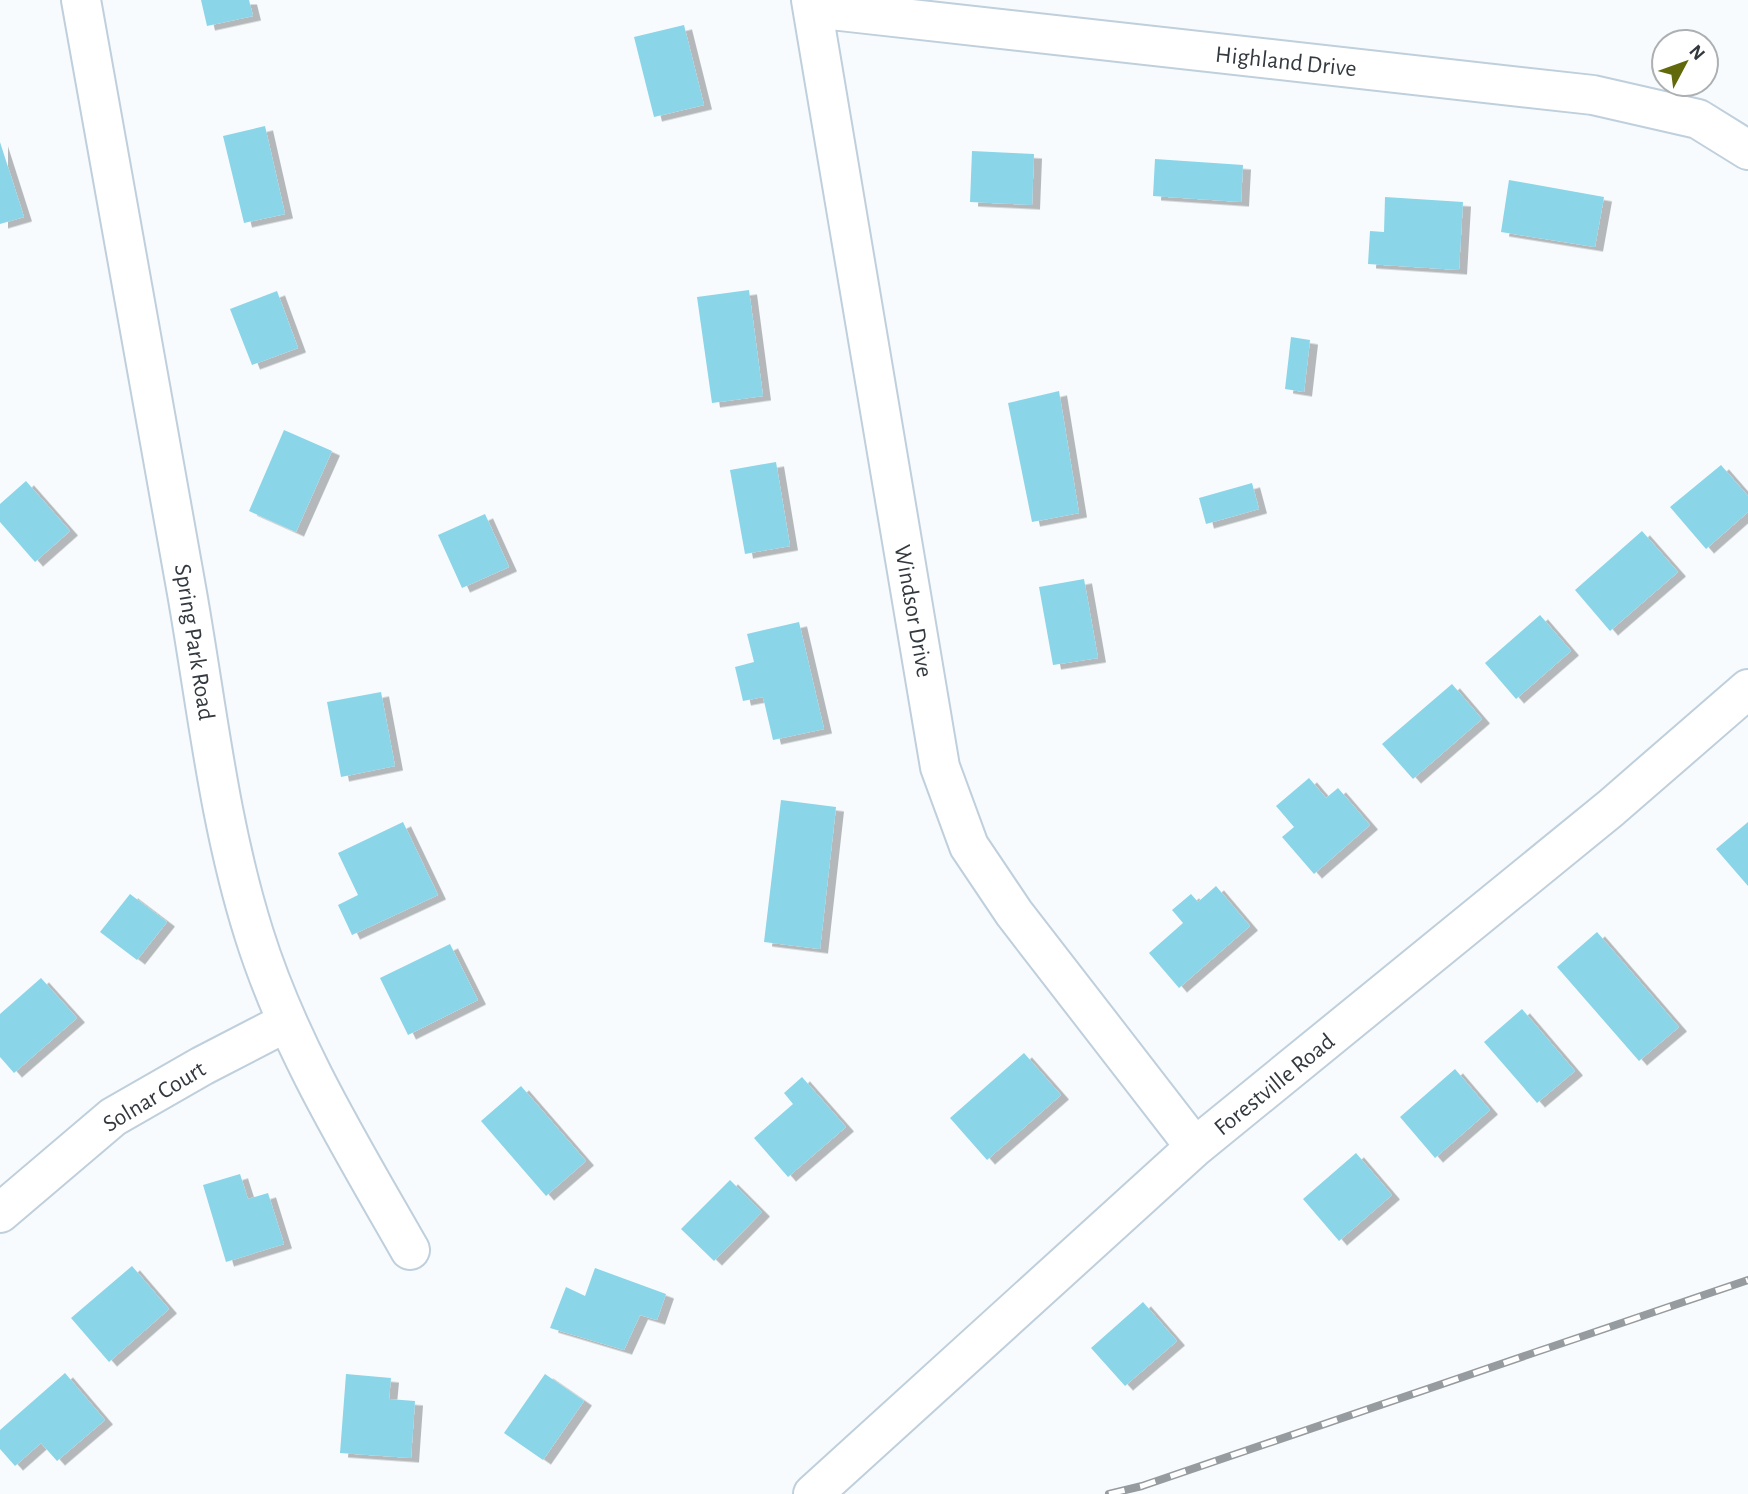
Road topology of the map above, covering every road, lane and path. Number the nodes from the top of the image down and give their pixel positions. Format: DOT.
graph roads {
  1 [pos="81,0"];
  2 [pos="812,4"];
  3 [pos="1748,150"];
  4 [pos="1748,689"];
  5 [pos="286,1022"];
  6 [pos="1195,1147"];
  7 [pos="0,1213"];
  8 [pos="410,1250"];
  9 [pos="813,1494"];
  1 -- 5 [label="street, Spring Park Road"];
  2 -- 3 [label="street, Highland Drive"];
  2 -- 6 [label="street, Windsor Drive"];
  4 -- 6 [label="street, Forestville Road"];
  5 -- 7 [label="street, Solnar Court"];
  5 -- 8 [label="street, Spring Park Road"];
  6 -- 9 [label="street, Forestville Road"];
}
